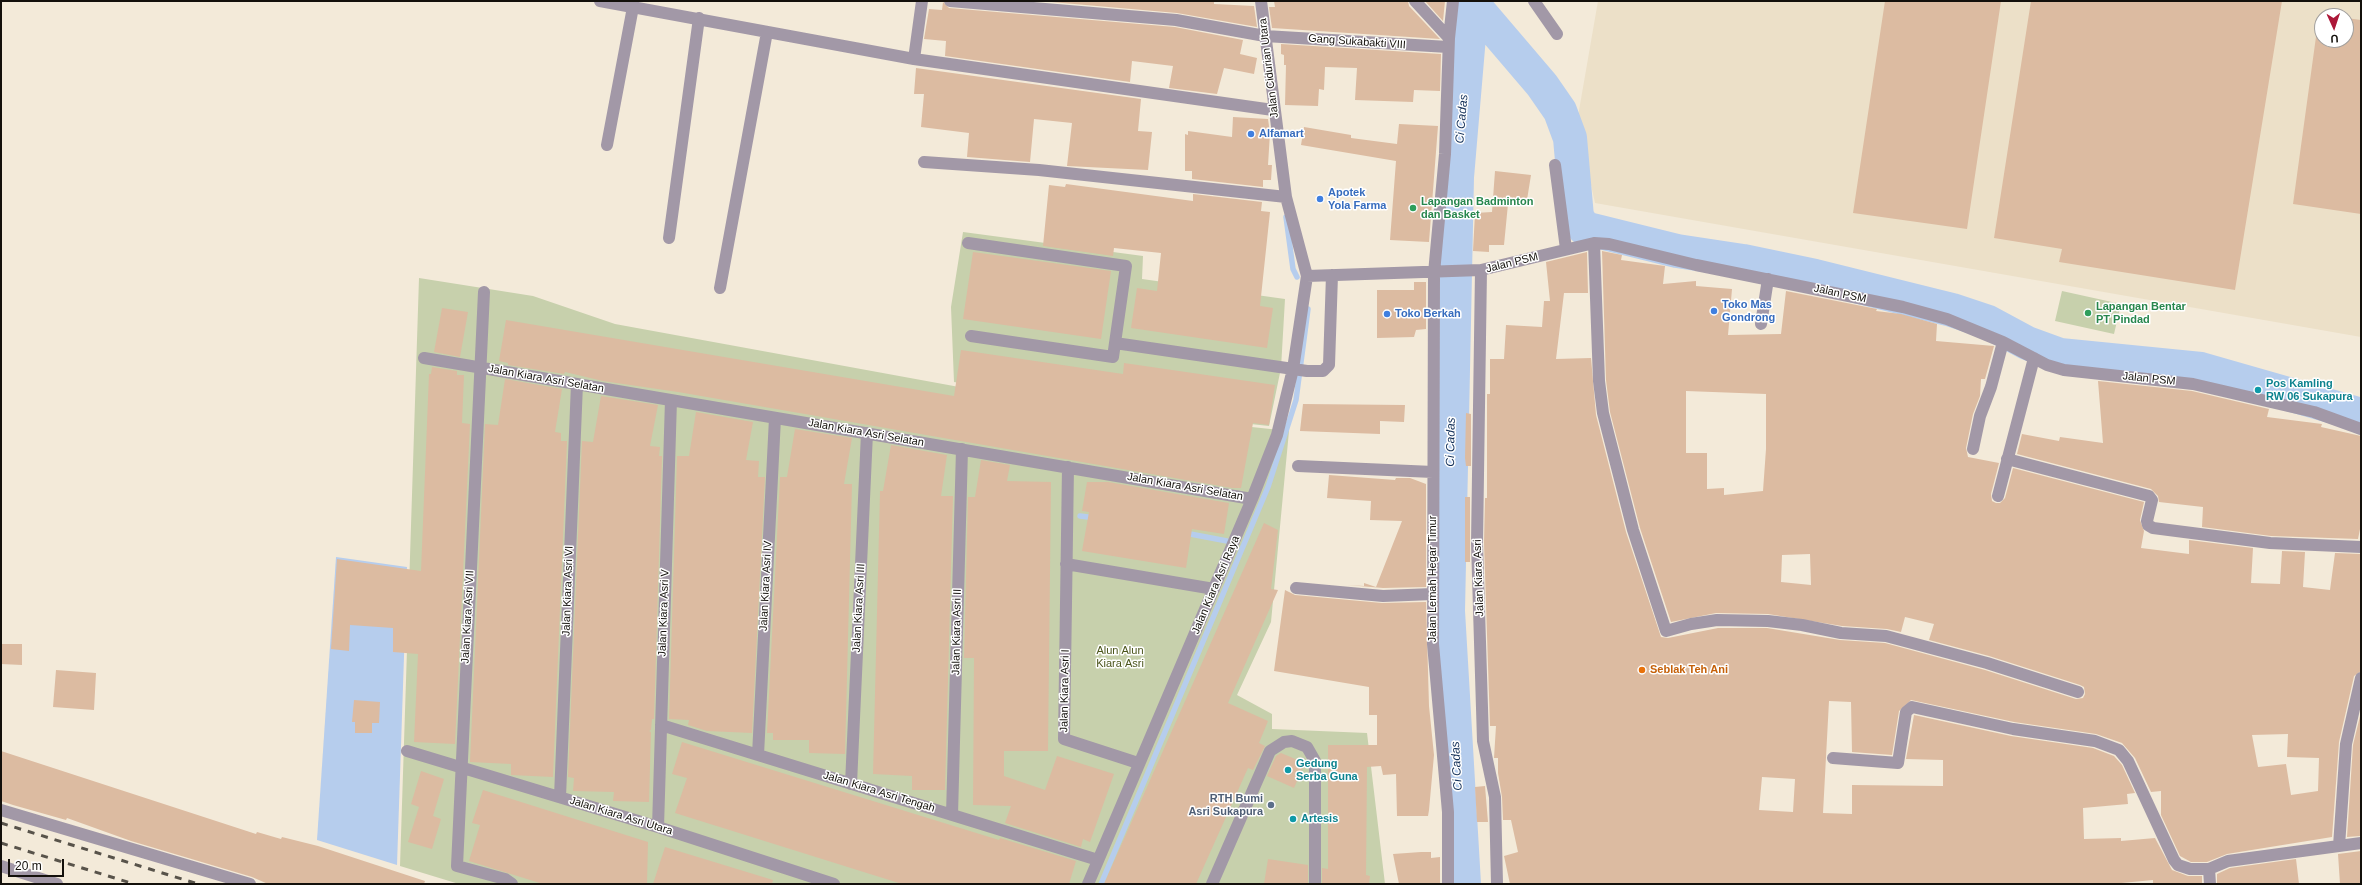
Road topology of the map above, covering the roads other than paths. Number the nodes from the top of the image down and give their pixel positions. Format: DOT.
graph roads {
  1 [pos="600,1"];
  2 [pos="922,1"];
  3 [pos="950,1"];
  4 [pos="1261,1"];
  5 [pos="1415,1"];
  6 [pos="1453,1"];
  7 [pos="1534,1"];
  8 [pos="633,7"];
  9 [pos="699,18"];
  10 [pos="767,32"];
  11 [pos="1557,34"];
  12 [pos="1265,36"];
  13 [pos="1449,43"];
  14 [pos="914,58"];
  15 [pos="1273,110"];
  16 [pos="607,145"];
  17 [pos="924,162"];
  18 [pos="1555,165"];
  19 [pos="1286,197"];
  20 [pos="669,238"];
  21 [pos="1594,242"];
  22 [pos="968,243"];
  23 [pos="1566,249"];
  24 [pos="1475,271"];
  25 [pos="1437,272"];
  26 [pos="1332,274"];
  27 [pos="1307,276"];
  28 [pos="1768,279"];
  29 [pos="720,288"];
  30 [pos="484,292"];
  31 [pos="1761,324"];
  32 [pos="971,336"];
  33 [pos="2003,342"];
  34 [pos="1115,344"];
  35 [pos="424,358"];
  36 [pos="2034,358"];
  37 [pos="479,368"];
  38 [pos="1293,369"];
  39 [pos="577,384"];
  40 [pos="671,400"];
  41 [pos="775,418"];
  42 [pos="2361,429"];
  43 [pos="867,433"];
  44 [pos="962,449"];
  45 [pos="1973,449"];
  46 [pos="2007,459"];
  47 [pos="1298,466"];
  48 [pos="1068,467"];
  49 [pos="1433,472"];
  50 [pos="1998,496"];
  51 [pos="1252,499"];
  52 [pos="2361,547"];
  53 [pos="1066,564"];
  54 [pos="1296,588"];
  55 [pos="1214,589"];
  56 [pos="1433,594"];
  57 [pos="2361,678"];
  58 [pos="2078,692"];
  59 [pos="661,725"];
  60 [pos="407,752"];
  61 [pos="758,755"];
  62 [pos="1833,758"];
  63 [pos="1138,763"];
  64 [pos="462,768"];
  65 [pos="851,784"];
  66 [pos="560,797"];
  67 [pos="1,810"];
  68 [pos="952,815"];
  69 [pos="658,827"];
  70 [pos="2361,843"];
  71 [pos="2340,846"];
  72 [pos="1098,860"];
  73 [pos="1,866"];
  74 [pos="2209,869"];
  75 [pos="51,883"];
  76 [pos="250,884"];
  77 [pos="512,884"];
  78 [pos="834,884"];
  79 [pos="1088,884"];
  80 [pos="1212,884"];
  81 [pos="1315,884"];
  82 [pos="1448,884"];
  83 [pos="1497,884"];
  84 [pos="2210,884"];
  1 -- 8 [label="street"];
  2 -- 14 [label="street"];
  3 -- 12 [label="street, Gang Sukabakti VIII"];
  4 -- 12 [label="street, Jalan Cidurian Utara"];
  5 -- 13 [label="street"];
  6 -- 13 [label="street, Jalan Lemah Hegar Timur"];
  7 -- 11 [label="street"];
  8 -- 9 [label="street"];
  8 -- 16 [label="street"];
  9 -- 10 [label="street"];
  9 -- 20 [label="street"];
  10 -- 14 [label="street"];
  10 -- 29 [label="street"];
  12 -- 13 [label="street, Gang Sukabakti VIII"];
  12 -- 15 [label="street, Jalan Cidurian Utara"];
  13 -- 25 [label="street, Jalan Lemah Hegar Timur"];
  14 -- 15 [label="street"];
  15 -- 19 [label="street, Jalan Cidurian Utara"];
  17 -- 19 [label="street"];
  18 -- 23 [label="street"];
  19 -- 27 [label="street, Jalan Cidurian Utara"];
  21 -- 23 [label="street, Jalan PSM"];
  21 -- 28 [label="street, Jalan PSM"];
  21 -- 58 [label="street"];
  22 -- 34 [label="street"];
  23 -- 24 [label="street, Jalan PSM"];
  24 -- 25 [label="street, Jalan PSM"];
  24 -- 83 [label="street, Jalan Kiara Asri"];
  25 -- 26 [label="street, Jalan PSM"];
  25 -- 49 [label="street, Jalan Lemah Hegar Timur"];
  26 -- 27 [label="street, Jalan PSM"];
  26 -- 38 [label="street"];
  27 -- 38 [label="street, Jalan Kiara Asri Raya"];
  28 -- 31 [label="street"];
  28 -- 33 [label="street, Jalan PSM"];
  30 -- 37 [label="street, Jalan Kiara Asri VII"];
  32 -- 34 [label="street"];
  33 -- 36 [label="street, Jalan PSM"];
  33 -- 45 [label="street"];
  34 -- 38 [label="street"];
  35 -- 37 [label="street, Jalan Kiara Asri Selatan"];
  36 -- 42 [label="street, Jalan PSM"];
  36 -- 46 [label="street"];
  37 -- 39 [label="street, Jalan Kiara Asri Selatan"];
  37 -- 64 [label="street, Jalan Kiara Asri VII"];
  38 -- 51 [label="street, Jalan Kiara Asri Raya"];
  39 -- 40 [label="street, Jalan Kiara Asri Selatan"];
  39 -- 66 [label="street, Jalan Kiara Asri VI"];
  40 -- 41 [label="street, Jalan Kiara Asri Selatan"];
  40 -- 59 [label="street, Jalan Kiara Asri V"];
  41 -- 43 [label="street, Jalan Kiara Asri Selatan"];
  41 -- 61 [label="street, Jalan Kiara Asri IV"];
  43 -- 44 [label="street, Jalan Kiara Asri Selatan"];
  43 -- 65 [label="street, Jalan Kiara Asri III"];
  44 -- 48 [label="street, Jalan Kiara Asri Selatan"];
  44 -- 68 [label="street, Jalan Kiara Asri II"];
  46 -- 50 [label="street"];
  46 -- 52 [label="street"];
  47 -- 49 [label="street"];
  48 -- 51 [label="street, Jalan Kiara Asri Selatan"];
  48 -- 53 [label="street, Jalan Kiara Asri I"];
  49 -- 56 [label="street, Jalan Lemah Hegar Timur"];
  51 -- 55 [label="street, Jalan Kiara Asri Raya"];
  53 -- 55 [label="street"];
  53 -- 63 [label="street, Jalan Kiara Asri I"];
  54 -- 56 [label="street"];
  55 -- 63 [label="street, Jalan Kiara Asri Raya"];
  56 -- 82 [label="street, Jalan Lemah Hegar Timur"];
  57 -- 71 [label="street"];
  59 -- 61 [label="street, Jalan Kiara Asri Tengah"];
  59 -- 69 [label="street, Jalan Kiara Asri V"];
  60 -- 64 [label="street, Jalan Kiara Asri Utara"];
  61 -- 65 [label="street, Jalan Kiara Asri Tengah"];
  62 -- 74 [label="street"];
  63 -- 72 [label="street, Jalan Kiara Asri Raya"];
  64 -- 66 [label="street, Jalan Kiara Asri Utara"];
  64 -- 77 [label="street, Jalan Kiara Asri VII"];
  65 -- 68 [label="street, Jalan Kiara Asri Tengah"];
  66 -- 69 [label="street, Jalan Kiara Asri Utara"];
  67 -- 76 [label="street"];
  68 -- 72 [label="street, Jalan Kiara Asri Tengah"];
  69 -- 78 [label="street, Jalan Kiara Asri Utara"];
  70 -- 71 [label="street"];
  71 -- 74 [label="street"];
  72 -- 79 [label="street, Jalan Kiara Asri Raya"];
  73 -- 75 [label="street"];
  74 -- 84 [label="street"];
  80 -- 81 [label="street"];
}
